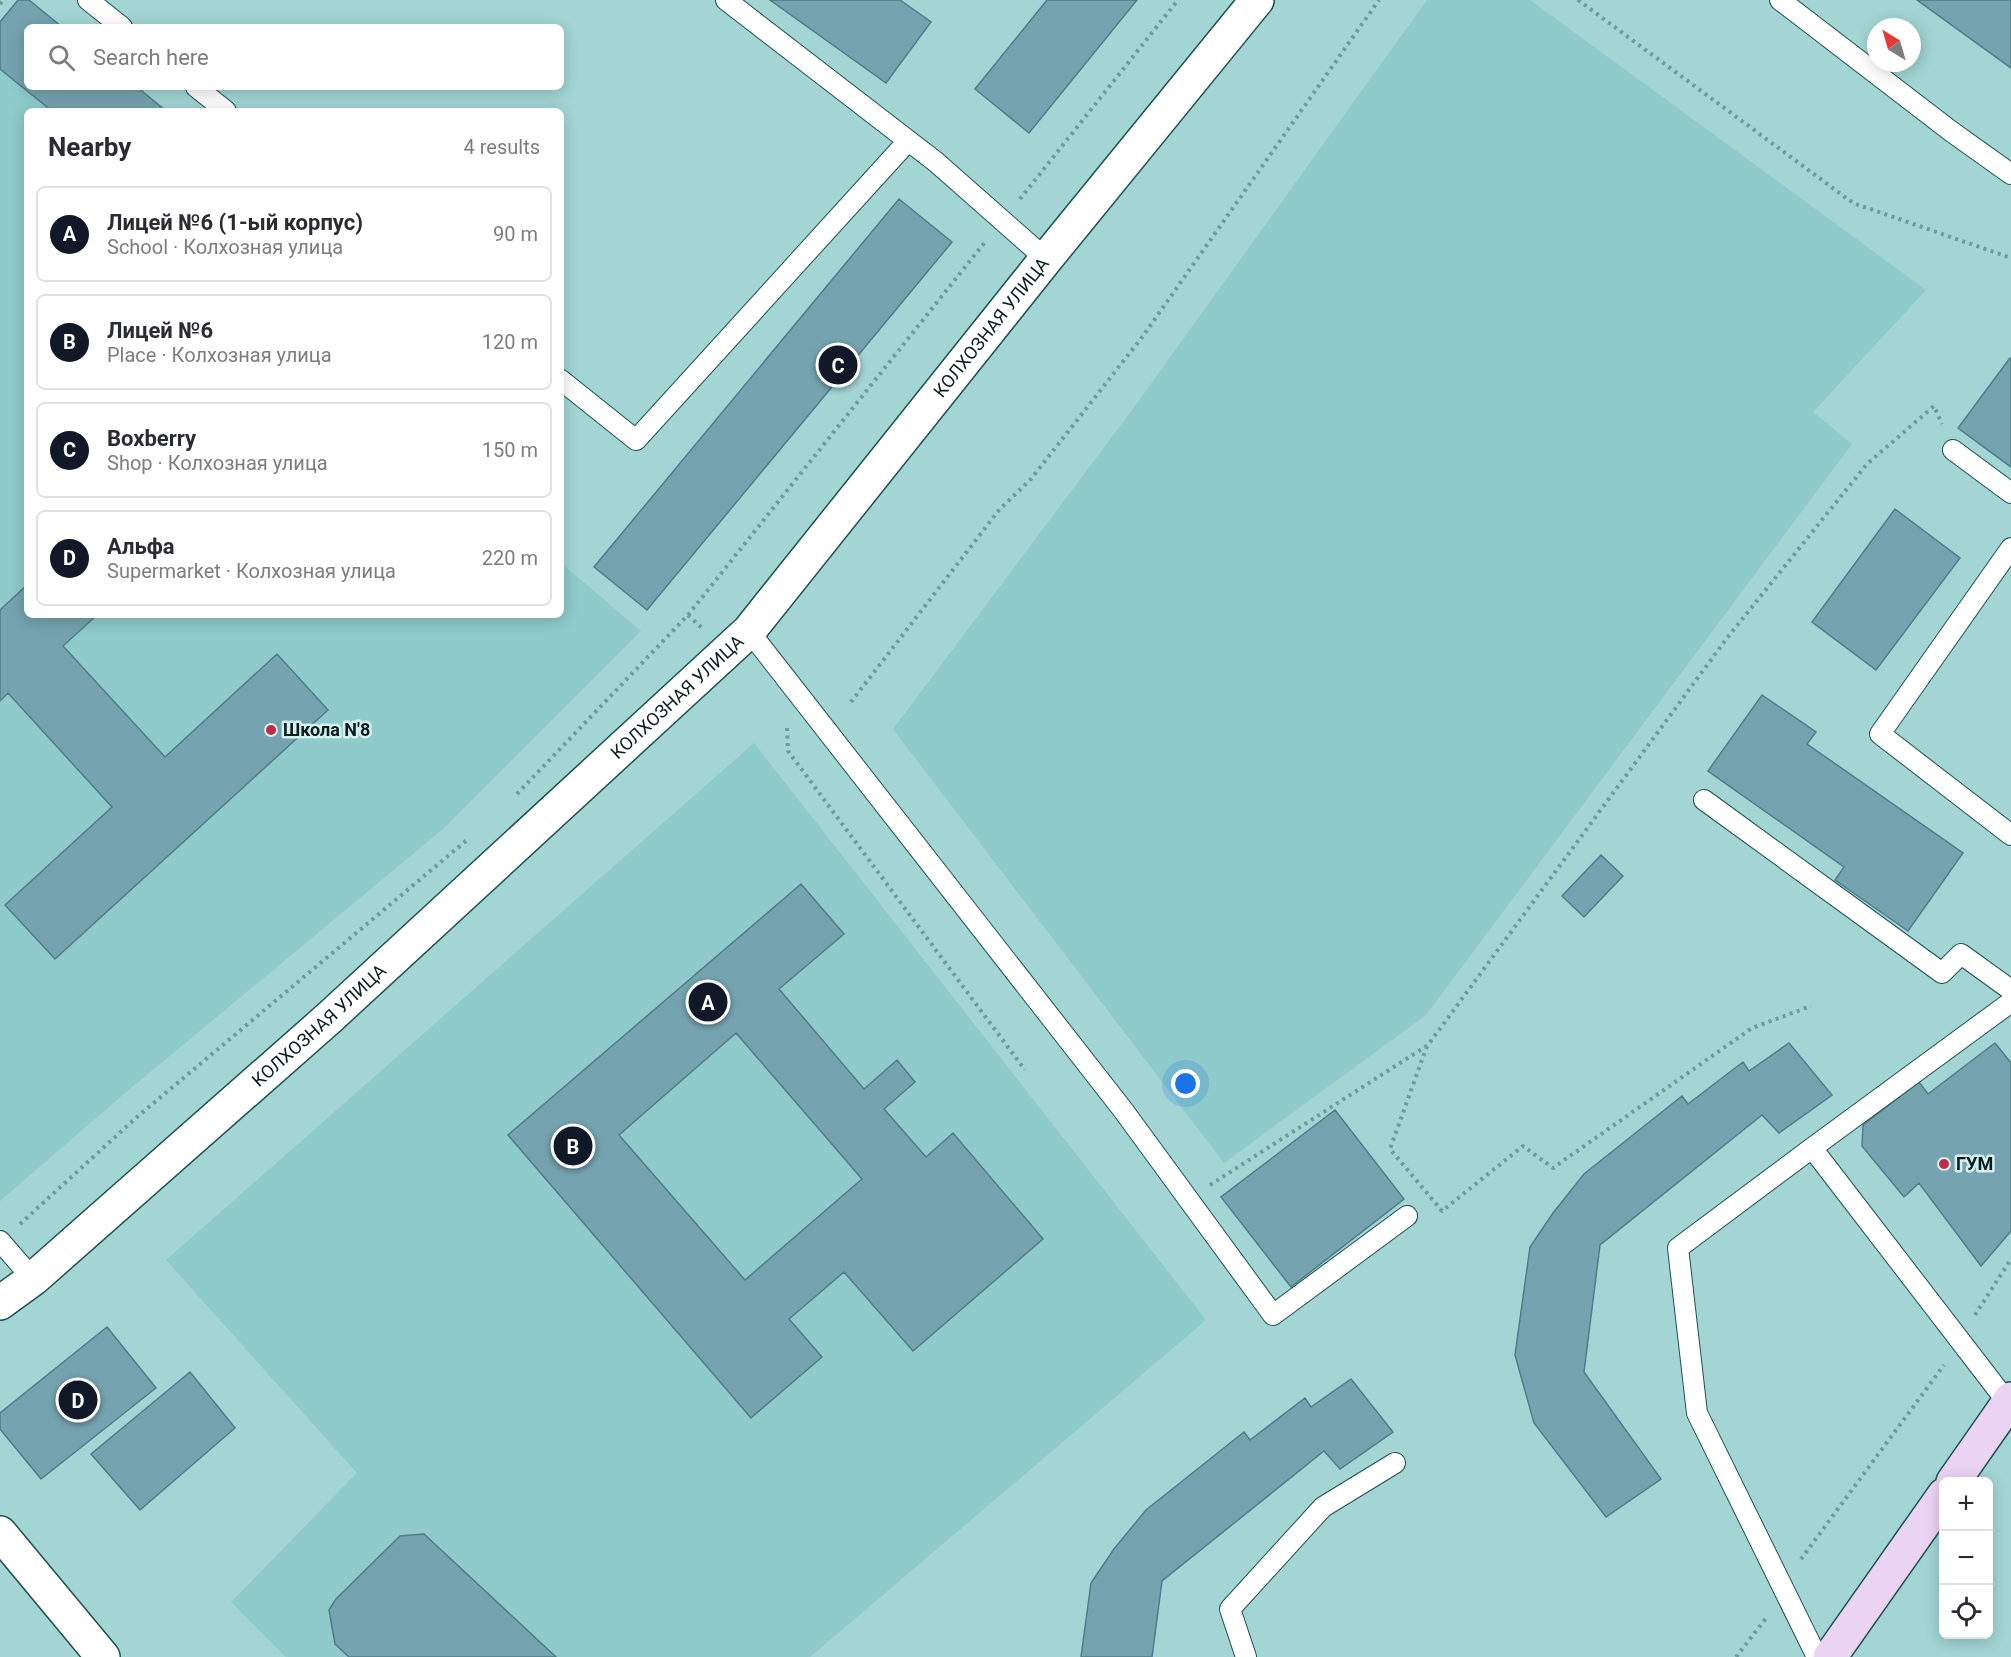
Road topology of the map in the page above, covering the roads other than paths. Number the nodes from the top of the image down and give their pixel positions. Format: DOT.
graph roads {
  1 [pos="88,0"];
  2 [pos="726,0"];
  3 [pos="1257,0"];
  4 [pos="1780,0"];
  5 [pos="118,24"];
  6 [pos="200,90"];
  7 [pos="222,108"];
  8 [pos="908,141"];
  9 [pos="2011,174"];
  10 [pos="1046,259"];
  11 [pos="564,382"];
  12 [pos="1953,450"];
  13 [pos="2011,493"];
  14 [pos="2011,548"];
  15 [pos="749,631"];
  16 [pos="1704,800"];
  17 [pos="2011,835"];
  18 [pos="2011,990"];
  19 [pos="2011,1002"];
  20 [pos="1812,1148"];
  21 [pos="1407,1216"];
  22 [pos="0,1241"];
  23 [pos="33,1279"];
  24 [pos="0,1303"];
  25 [pos="2010,1401"];
  26 [pos="1395,1463"];
  27 [pos="1957,1477"];
  28 [pos="1939,1502"];
  29 [pos="0,1533"];
  30 [pos="103,1657"];
  31 [pos="1246,1657"];
  32 [pos="1817,1657"];
  33 [pos="1830,1657"];
  1 -- 5 [label="lane"];
  2 -- 8 [label="lane"];
  3 -- 10 [label="street, КОЛХОЗНАЯ УЛИЦА"];
  4 -- 9 [label="lane"];
  6 -- 7 [label="lane"];
  8 -- 10 [label="lane"];
  8 -- 11 [label="lane"];
  10 -- 15 [label="street, КОЛХОЗНАЯ УЛИЦА"];
  12 -- 13 [label="lane"];
  14 -- 17 [label="lane"];
  15 -- 21 [label="lane"];
  15 -- 23 [label="street, КОЛХОЗНАЯ УЛИЦА"];
  16 -- 18 [label="lane"];
  19 -- 20 [label="lane"];
  20 -- 25 [label="lane"];
  20 -- 32 [label="lane"];
  22 -- 23 [label="lane"];
  23 -- 24 [label="street, КОЛХОЗНАЯ УЛИЦА"];
  25 -- 27 [label="main road"];
  26 -- 31 [label="lane"];
  28 -- 33 [label="main road"];
  29 -- 30 [label="street"];
}
